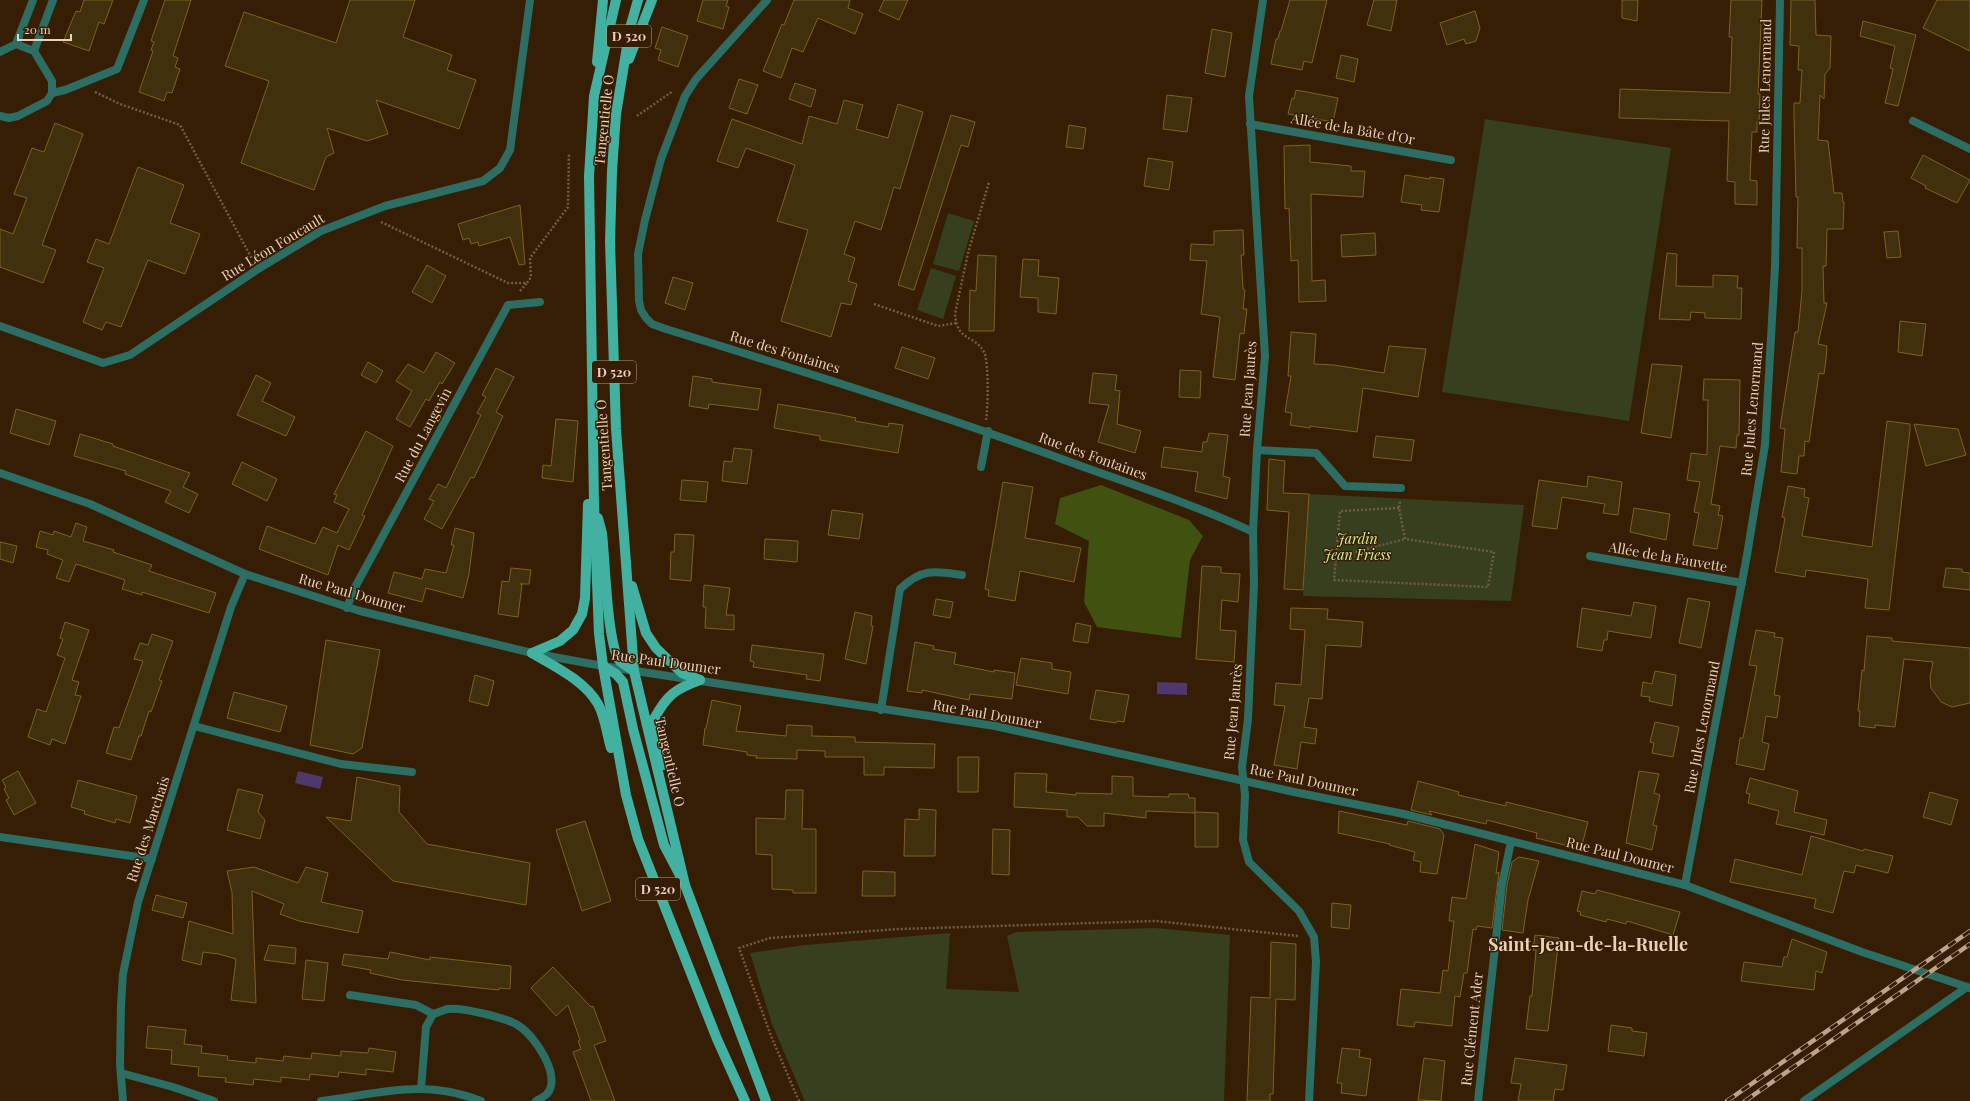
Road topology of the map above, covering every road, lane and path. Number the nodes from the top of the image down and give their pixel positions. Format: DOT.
graph roads {
  1 [pos="32,0"];
  2 [pos="53,0"];
  3 [pos="144,0"];
  4 [pos="530,0"];
  5 [pos="603,0"];
  6 [pos="616,0"];
  7 [pos="638,0"];
  8 [pos="652,0"];
  9 [pos="768,0"];
  10 [pos="1263,0"];
  11 [pos="1780,0"];
  12 [pos="16,44"];
  13 [pos="34,51"];
  14 [pos="0,52"];
  15 [pos="623,73"];
  16 [pos="78,85"];
  17 [pos="676,90"];
  18 [pos="52,93"];
  19 [pos="594,96"];
  20 [pos="0,116"];
  21 [pos="637,116"];
  22 [pos="1913,121"];
  23 [pos="1250,124"];
  24 [pos="1970,149"];
  25 [pos="569,153"];
  26 [pos="1451,160"];
  27 [pos="989,182"];
  28 [pos="376,224"];
  29 [pos="258,269"];
  30 [pos="540,302"];
  31 [pos="874,304"];
  32 [pos="956,323"];
  33 [pos="0,326"];
  34 [pos="593,426"];
  35 [pos="985,431"];
  36 [pos="1257,450"];
  37 [pos="981,467"];
  38 [pos="0,473"];
  39 [pos="1401,488"];
  40 [pos="594,504"];
  41 [pos="1253,532"];
  42 [pos="1405,538"];
  43 [pos="1590,556"];
  44 [pos="1336,557"];
  45 [pos="627,567"];
  46 [pos="245,574"];
  47 [pos="962,575"];
  48 [pos="1742,582"];
  49 [pos="347,608"];
  50 [pos="532,653"];
  51 [pos="603,666"];
  52 [pos="634,671"];
  53 [pos="700,680"];
  54 [pos="882,710"];
  55 [pos="194,726"];
  56 [pos="412,772"];
  57 [pos="1243,781"];
  58 [pos="626,795"];
  59 [pos="0,837"];
  60 [pos="1510,842"];
  61 [pos="152,858"];
  62 [pos="684,885"];
  63 [pos="1685,885"];
  64 [pos="1314,937"];
  65 [pos="1968,988"];
  66 [pos="350,995"];
  67 [pos="433,1014"];
  68 [pos="121,1073"];
  69 [pos="421,1089"];
  70 [pos="123,1101"];
  71 [pos="214,1101"];
  72 [pos="322,1101"];
  73 [pos="481,1101"];
  74 [pos="536,1101"];
  75 [pos="745,1101"];
  76 [pos="766,1101"];
  77 [pos="799,1101"];
  78 [pos="1310,1101"];
  79 [pos="1478,1101"];
  80 [pos="1804,1101"];
  1 -- 12 [label="street"];
  2 -- 13 [label="street"];
  3 -- 16 [label="street"];
  4 -- 29 [label="street, Rue Léon Foucault"];
  5 -- 19 [label="main road"];
  6 -- 19 [label="main road, Tangentielle O / D 520"];
  7 -- 15 [label="main road, Tangentielle O / D 520"];
  8 -- 15 [label="main road"];
  9 -- 35 [label="street, Rue des Fontaines"];
  10 -- 23 [label="street, Rue Jean Jaurès"];
  11 -- 48 [label="street, Rue Jules Lenormand"];
  12 -- 13 [label="street"];
  12 -- 14 [label="street"];
  13 -- 18 [label="street"];
  15 -- 45 [label="main road, Tangentielle O / D 520"];
  16 -- 18 [label="street"];
  16 -- 29 [label="path"];
  17 -- 21 [label="path"];
  18 -- 20 [label="street"];
  19 -- 34 [label="main road, Tangentielle O / D 520"];
  22 -- 24 [label="street"];
  23 -- 26 [label="street, Allée de la Bâte d'Or"];
  23 -- 36 [label="street, Rue Jean Jaurès"];
  25 -- 28 [label="path"];
  27 -- 32 [label="path"];
  29 -- 33 [label="street, Rue Léon Foucault"];
  30 -- 49 [label="street, Rue du Langevin"];
  31 -- 32 [label="path"];
  32 -- 35 [label="path"];
  34 -- 40 [label="main road, Tangentielle O / D 520"];
  34 -- 50 [label="main road, D 520"];
  35 -- 37 [label="street"];
  35 -- 41 [label="street, Rue des Fontaines"];
  36 -- 39 [label="street"];
  36 -- 41 [label="street, Rue Jean Jaurès"];
  38 -- 46 [label="street, Rue Paul Doumer"];
  40 -- 51 [label="main road, Tangentielle O / D 520"];
  40 -- 52 [label="main road, D 520"];
  41 -- 57 [label="street, Rue Jean Jaurès"];
  42 -- 44 [label="path"];
  42 -- 44 [label="path"];
  42 -- 44 [label="path"];
  43 -- 48 [label="street, Allée de la Fauvette"];
  45 -- 52 [label="main road, Tangentielle O / D 520"];
  45 -- 53 [label="main road"];
  46 -- 49 [label="street, Rue Paul Doumer"];
  46 -- 55 [label="street, Rue des Marchais"];
  47 -- 54 [label="street"];
  48 -- 63 [label="street, Rue Jules Lenormand"];
  49 -- 50 [label="street, Rue Paul Doumer"];
  50 -- 51 [label="street, Rue Paul Doumer"];
  50 -- 58 [label="main road, D 520"];
  51 -- 52 [label="street, Rue Paul Doumer"];
  51 -- 58 [label="main road, D 520"];
  51 -- 62 [label="main road, D 520"];
  52 -- 53 [label="street, Rue Paul Doumer"];
  52 -- 62 [label="main road, Tangentielle O / D 520"];
  53 -- 54 [label="street, Rue Paul Doumer"];
  53 -- 62 [label="main road"];
  54 -- 57 [label="street, Rue Paul Doumer"];
  55 -- 56 [label="street"];
  55 -- 61 [label="street, Rue des Marchais"];
  57 -- 60 [label="street, Rue Paul Doumer"];
  57 -- 64 [label="street, Rue Jean Jaurès"];
  58 -- 75 [label="main road, D 520"];
  59 -- 61 [label="street"];
  60 -- 63 [label="street, Rue Paul Doumer"];
  60 -- 79 [label="street, Rue Clément Ader"];
  61 -- 68 [label="street, Rue des Marchais"];
  62 -- 76 [label="main road, D 520"];
  63 -- 65 [label="street, Rue Paul Doumer"];
  64 -- 77 [label="path"];
  64 -- 78 [label="street"];
  65 -- 80 [label="street"];
  66 -- 67 [label="street"];
  67 -- 69 [label="street"];
  67 -- 74 [label="street"];
  68 -- 70 [label="street, Rue des Marchais"];
  68 -- 71 [label="street"];
  69 -- 72 [label="street"];
  69 -- 73 [label="street"];
}
